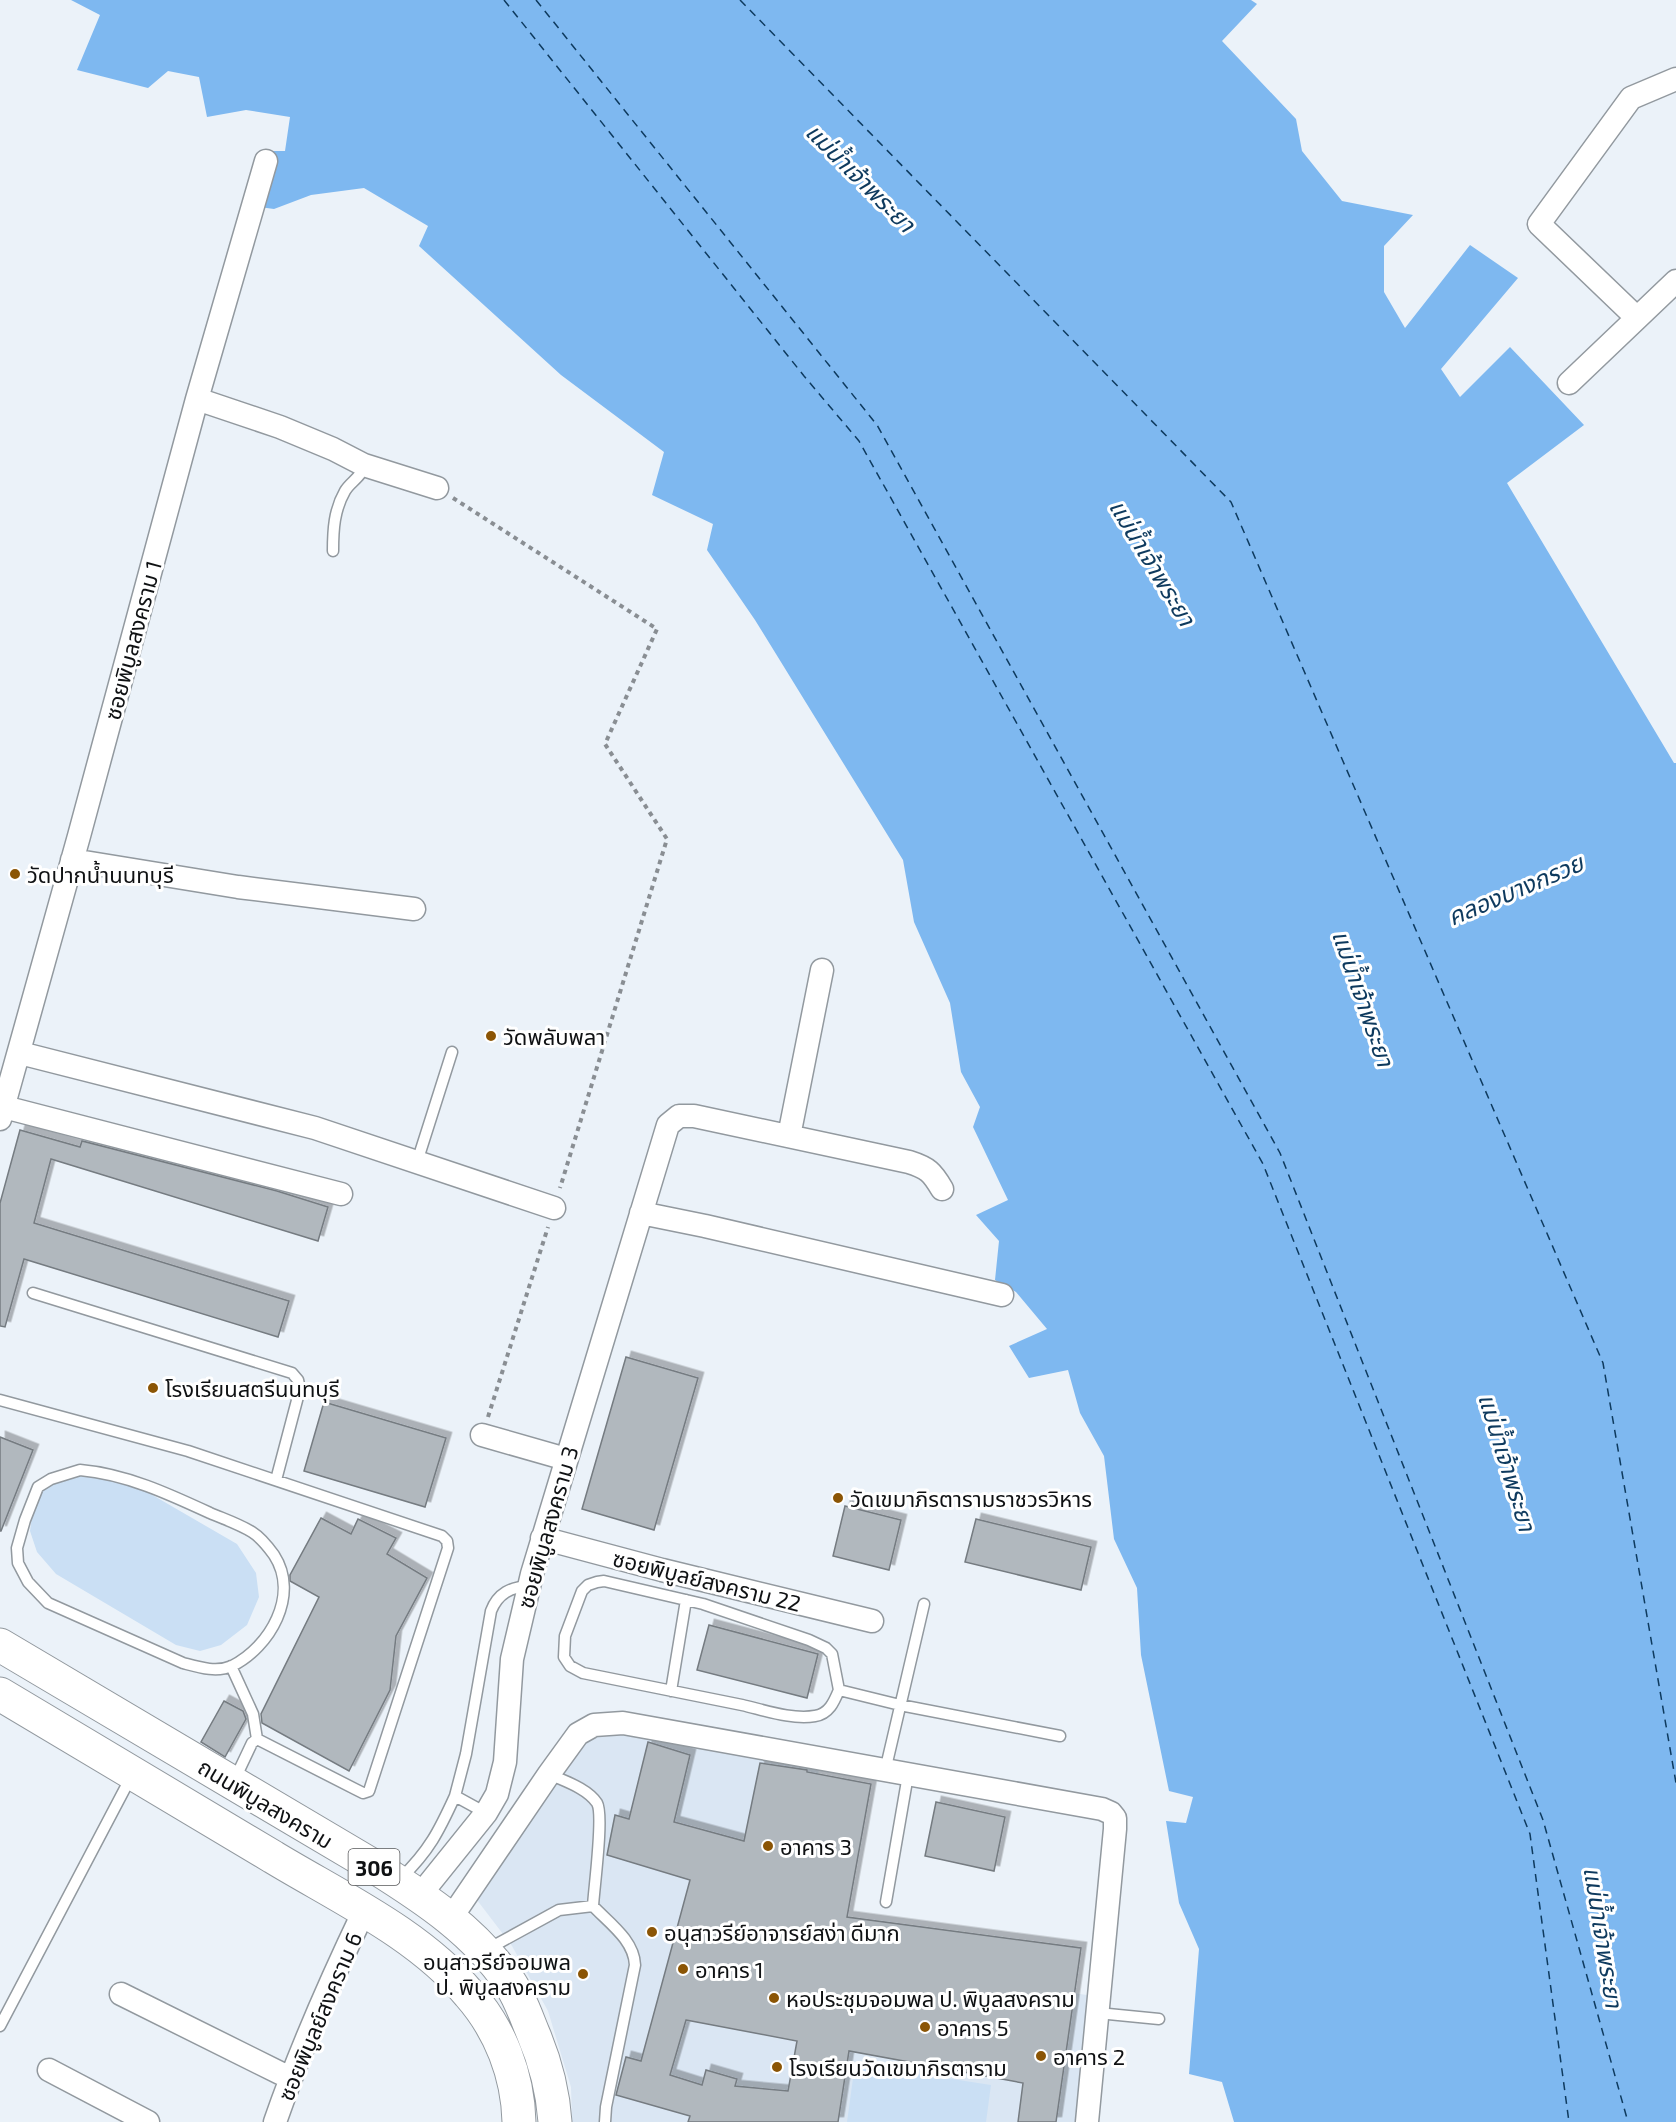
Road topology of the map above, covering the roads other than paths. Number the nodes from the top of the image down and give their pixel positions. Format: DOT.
graph roads {
  1 [pos="1676,80"];
  2 [pos="266,161"];
  3 [pos="1676,281"];
  4 [pos="1638,318"];
  5 [pos="1569,383"];
  6 [pos="196,399"];
  7 [pos="364,465"];
  8 [pos="437,488"];
  9 [pos="333,551"];
  10 [pos="72,860"];
  11 [pos="414,909"];
  12 [pos="822,970"];
  13 [pos="452,1052"];
  14 [pos="20,1053"];
  15 [pos="2,1113"];
  16 [pos="789,1136"];
  17 [pos="417,1162"];
  18 [pos="942,1189"];
  19 [pos="341,1194"];
  20 [pos="554,1208"];
  21 [pos="641,1213"];
  22 [pos="33,1293"];
  23 [pos="1002,1294"];
  24 [pos="0,1400"];
  25 [pos="482,1435"];
  26 [pos="566,1460"];
  27 [pos="276,1480"];
  28 [pos="542,1538"];
  29 [pos="530,1586"];
  30 [pos="686,1600"];
  31 [pos="924,1604"];
  32 [pos="872,1621"];
  33 [pos="0,1645"];
  34 [pos="231,1666"];
  35 [pos="839,1690"];
  36 [pos="671,1691"];
  37 [pos="0,1694"];
  38 [pos="900,1705"];
  39 [pos="1060,1736"];
  40 [pos="257,1739"];
  41 [pos="885,1771"];
  42 [pos="133,1774"];
  43 [pos="908,1775"];
  44 [pos="544,1780"];
  45 [pos="233,1783"];
  46 [pos="500,1785"];
  47 [pos="455,1796"];
  48 [pos="486,1813"];
  49 [pos="409,1888"];
  50 [pos="886,1902"];
  51 [pos="593,1906"];
  52 [pos="364,1911"];
  53 [pos="451,1918"];
  54 [pos="485,1951"];
  55 [pos="121,1994"];
  56 [pos="1098,2013"];
  57 [pos="1159,2019"];
  58 [pos="0,2026"];
  59 [pos="49,2070"];
  60 [pos="290,2078"];
  61 [pos="148,2122"];
  62 [pos="275,2122"];
  63 [pos="519,2122"];
  64 [pos="555,2122"];
  65 [pos="605,2122"];
  66 [pos="1087,2122"];
  1 -- 4 [label="street"];
  2 -- 6 [label="street, ซอยพิบูลสงคราม 1"];
  3 -- 4 [label="street"];
  4 -- 5 [label="street"];
  6 -- 7 [label="street"];
  6 -- 10 [label="street, ซอยพิบูลสงคราม 1"];
  7 -- 8 [label="street"];
  7 -- 9 [label="lane"];
  10 -- 11 [label="street"];
  10 -- 14 [label="street, ซอยพิบูลสงคราม 1"];
  12 -- 16 [label="street"];
  13 -- 17 [label="lane"];
  14 -- 15 [label="street, ซอยพิบูลสงคราม 1"];
  14 -- 17 [label="street"];
  15 -- 19 [label="street"];
  16 -- 18 [label="street"];
  16 -- 21 [label="street, ซอยพิบูลสงคราม 3"];
  17 -- 20 [label="street"];
  21 -- 23 [label="street"];
  21 -- 26 [label="street, ซอยพิบูลสงคราม 3"];
  22 -- 27 [label="lane"];
  24 -- 27 [label="lane"];
  25 -- 26 [label="street"];
  26 -- 28 [label="street, ซอยพิบูลสงคราม 3"];
  27 -- 40 [label="lane"];
  28 -- 29 [label="street, ซอยพิบูลสงคราม 3"];
  28 -- 32 [label="street, ซอยพิบูลย์สงคราม 22"];
  29 -- 46 [label="street, ซอยพิบูลสงคราม 3"];
  29 -- 47 [label="lane"];
  30 -- 35 [label="lane"];
  30 -- 36 [label="lane"];
  30 -- 36 [label="lane"];
  31 -- 38 [label="lane"];
  33 -- 45 [label="main road, ถนนพิบูลสงคราม / 306"];
  34 -- 34 [label="lane"];
  34 -- 40 [label="lane"];
  35 -- 36 [label="lane"];
  35 -- 38 [label="lane"];
  37 -- 42 [label="main road, ถนนพิบูลสงคราม / 306"];
  38 -- 39 [label="lane"];
  38 -- 41 [label="lane"];
  40 -- 45 [label="lane"];
  41 -- 43 [label="street"];
  41 -- 44 [label="street"];
  42 -- 52 [label="main road, ถนนพิบูลสงคราม / 306"];
  42 -- 58 [label="lane"];
  43 -- 50 [label="lane"];
  43 -- 56 [label="street"];
  44 -- 46 [label="street"];
  44 -- 51 [label="lane"];
  44 -- 53 [label="street"];
  45 -- 49 [label="main road, ถนนพิบูลสงคราม / 306"];
  46 -- 48 [label="street, ซอยพิบูลสงคราม 3"];
  47 -- 48 [label="lane"];
  47 -- 49 [label="lane"];
  48 -- 49 [label="street, ซอยพิบูลสงคราม 3"];
  49 -- 53 [label="main road, ถนนพิบูลสงคราม / 306"];
  51 -- 54 [label="lane"];
  51 -- 65 [label="lane"];
  52 -- 60 [label="street, ซอยพิบูลย์สงคราม 6"];
  52 -- 63 [label="main road, ถนนพิบูลสงคราม / 306"];
  53 -- 54 [label="main road, ถนนพิบูลสงคราม / 306"];
  54 -- 64 [label="main road, ถนนพิบูลสงคราม / 306"];
  55 -- 60 [label="street"];
  56 -- 57 [label="lane"];
  56 -- 66 [label="street"];
  59 -- 61 [label="street"];
  60 -- 62 [label="street, ซอยพิบูลย์สงคราม 6"];
}
